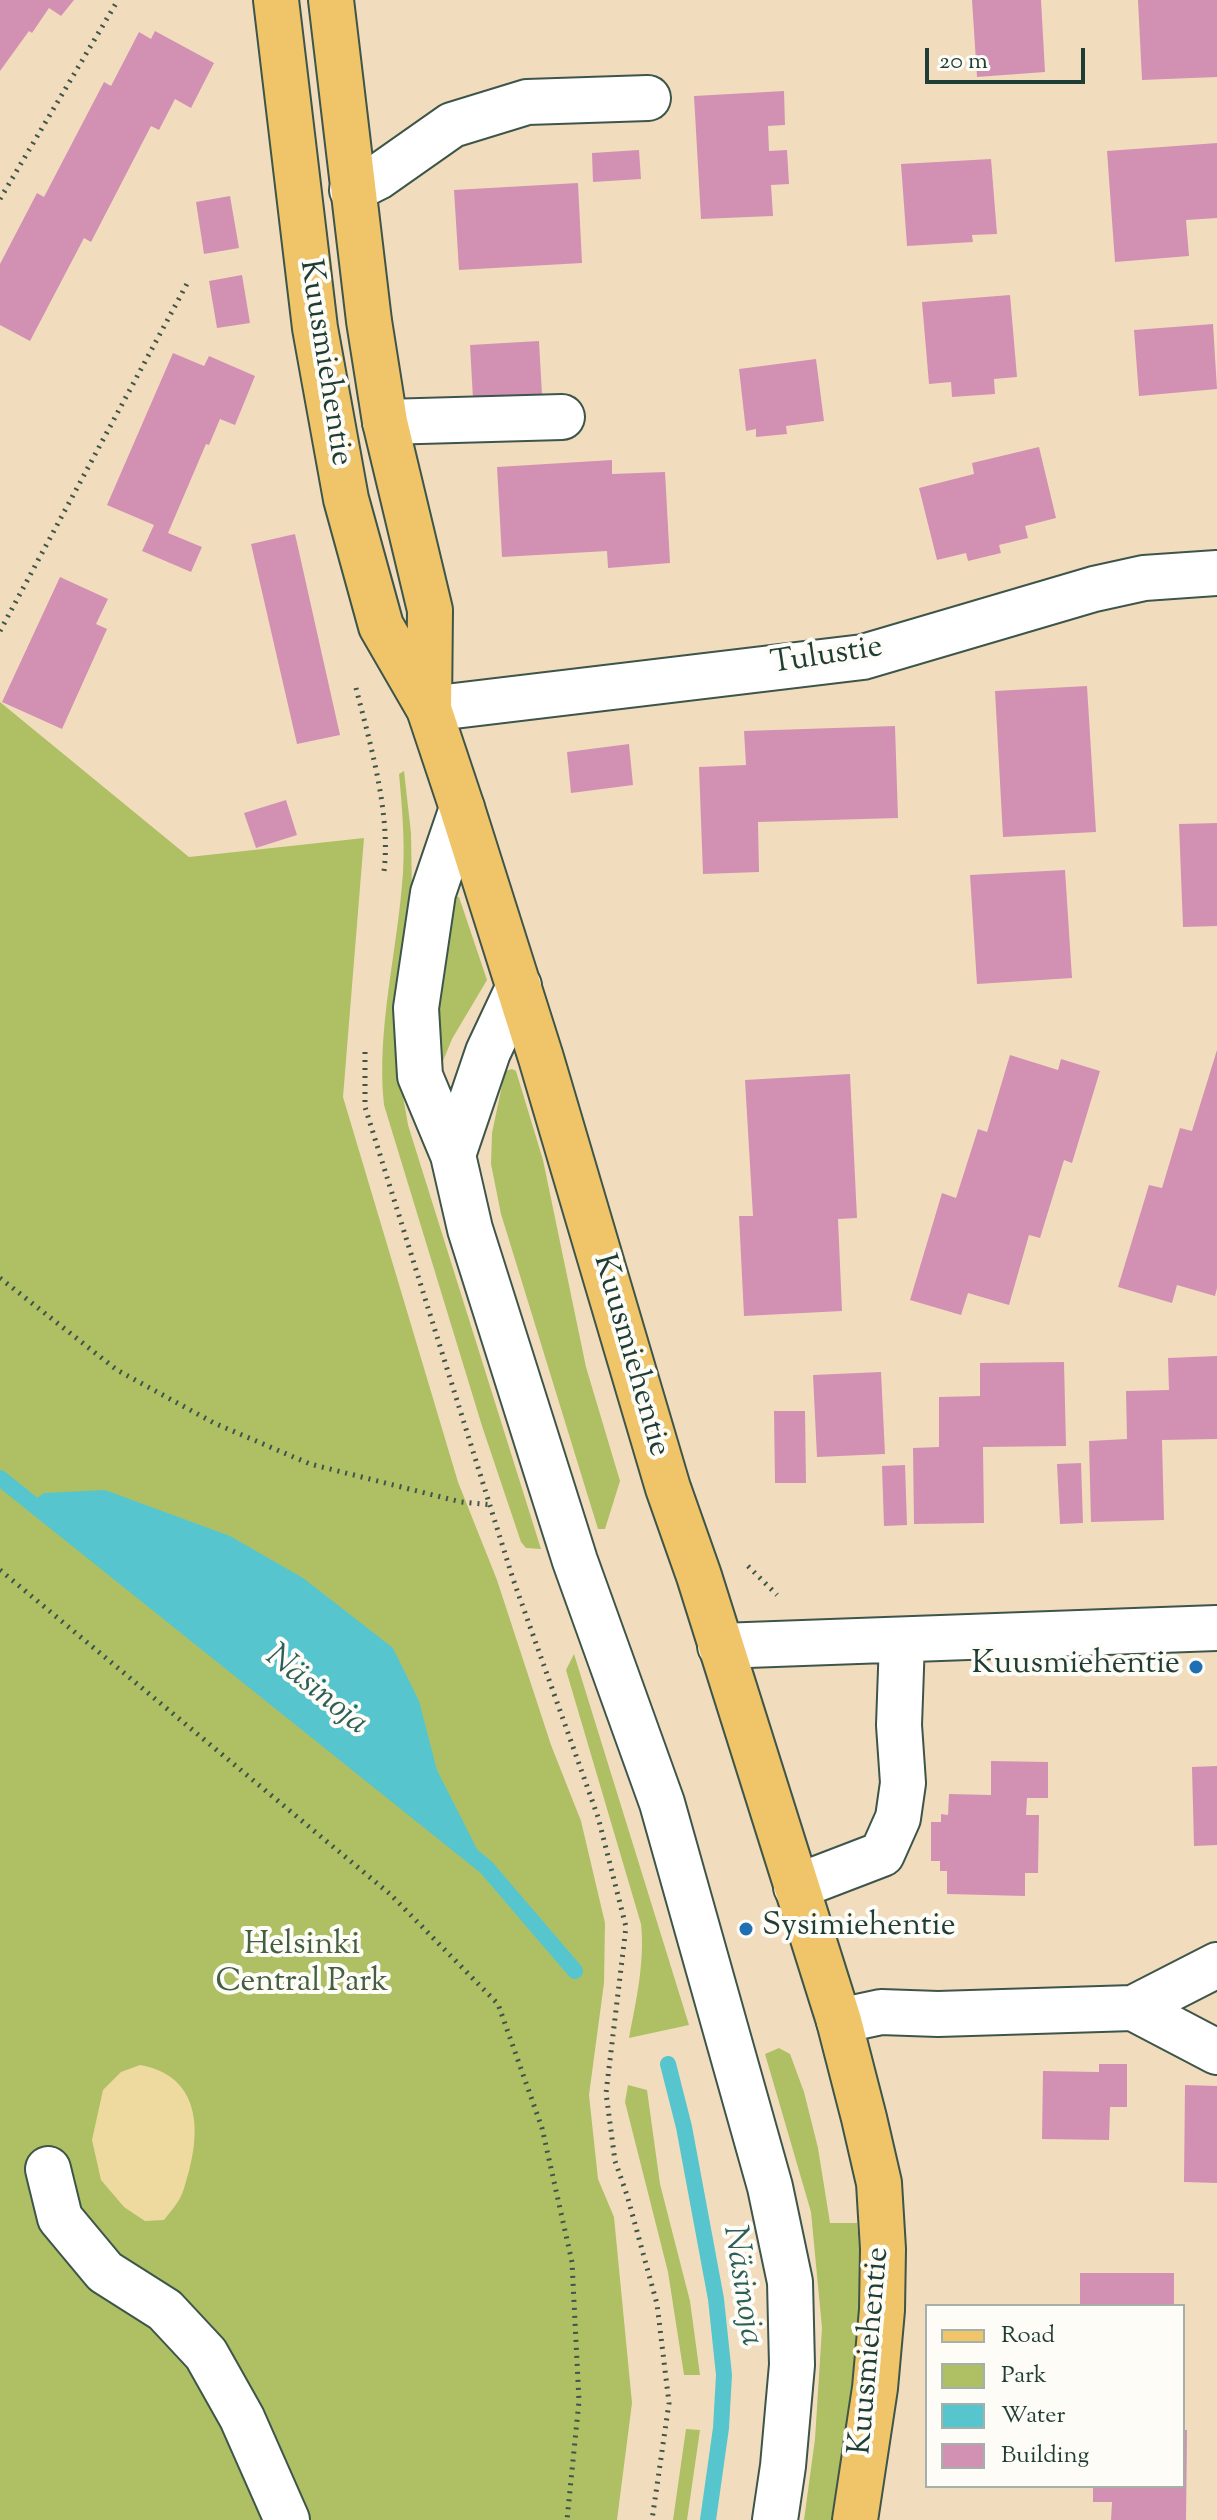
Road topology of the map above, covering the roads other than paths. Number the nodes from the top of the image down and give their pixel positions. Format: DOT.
graph roads {
  1 [pos="276,0"];
  2 [pos="331,0"];
  3 [pos="648,98"];
  4 [pos="352,190"];
  5 [pos="562,417"];
  6 [pos="385,422"];
  7 [pos="1217,573"];
  8 [pos="429,709"];
  9 [pos="462,808"];
  10 [pos="519,986"];
  11 [pos="453,1155"];
  12 [pos="1217,1628"];
  13 [pos="902,1641"];
  14 [pos="720,1646"];
  15 [pos="796,1887"];
  16 [pos="1217,1965"];
  17 [pos="1133,2008"];
  18 [pos="839,2021"];
  19 [pos="1217,2052"];
  20 [pos="48,2169"];
  21 [pos="287,2520"];
  22 [pos="775,2520"];
  23 [pos="855,2520"];
  1 -- 8 [label="main road, Kuusmiehentie"];
  2 -- 4 [label="main road, Kuusmiehentie"];
  3 -- 4 [label="street"];
  4 -- 6 [label="main road, Kuusmiehentie"];
  5 -- 6 [label="street"];
  6 -- 8 [label="main road, Kuusmiehentie"];
  7 -- 8 [label="street, Tulustie"];
  8 -- 9 [label="main road, Kuusmiehentie"];
  9 -- 10 [label="main road, Kuusmiehentie"];
  9 -- 11 [label="street"];
  10 -- 11 [label="street"];
  10 -- 14 [label="main road, Kuusmiehentie"];
  11 -- 22 [label="street"];
  12 -- 13 [label="street"];
  13 -- 14 [label="street"];
  13 -- 15 [label="street"];
  14 -- 15 [label="main road, Kuusmiehentie"];
  15 -- 18 [label="main road, Kuusmiehentie"];
  16 -- 17 [label="street"];
  17 -- 18 [label="street"];
  17 -- 19 [label="street"];
  18 -- 23 [label="main road, Kuusmiehentie"];
  20 -- 21 [label="street"];
}
